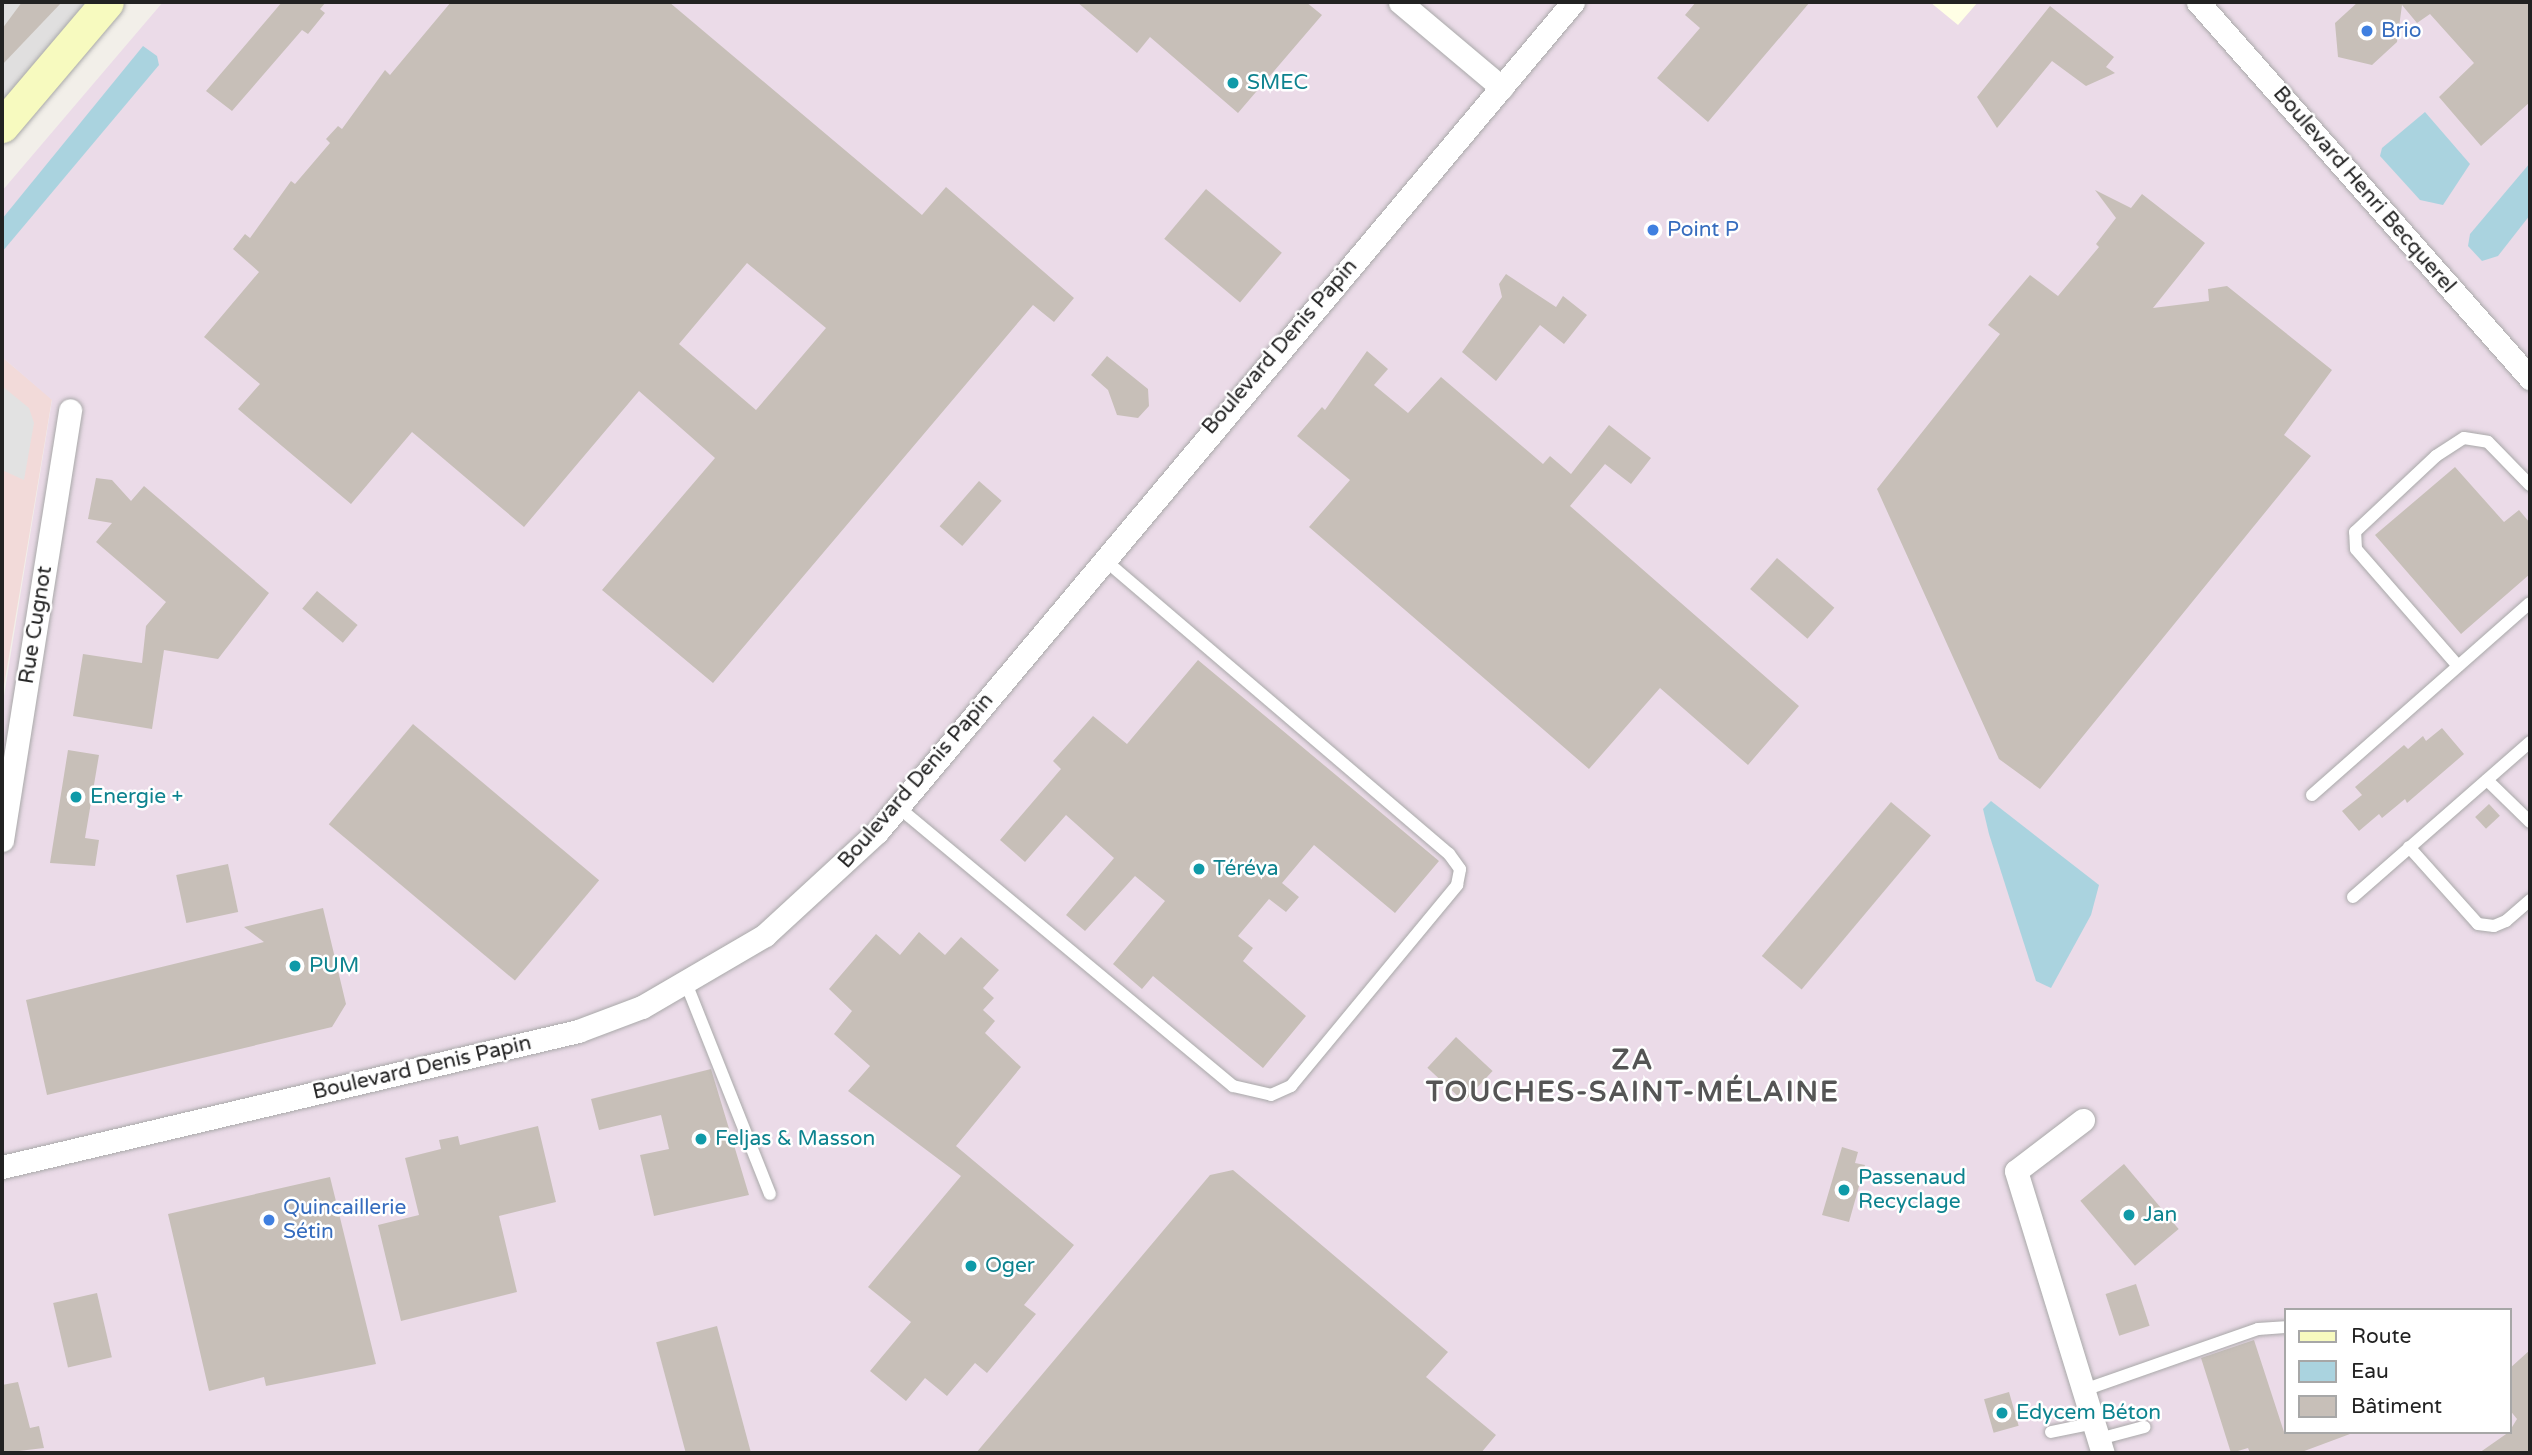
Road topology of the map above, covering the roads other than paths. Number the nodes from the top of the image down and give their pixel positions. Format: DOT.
graph roads {
  1 [pos="107,2"];
  2 [pos="1399,2"];
  3 [pos="1573,2"];
  4 [pos="2198,2"];
  5 [pos="1502,88"];
  6 [pos="2,126"];
  7 [pos="2530,378"];
  8 [pos="70,410"];
  9 [pos="2530,485"];
  10 [pos="1104,559"];
  11 [pos="2530,603"];
  12 [pos="2458,666"];
  13 [pos="2530,742"];
  14 [pos="2487,780"];
  15 [pos="2312,795"];
  16 [pos="898,807"];
  17 [pos="2530,822"];
  18 [pos="2,840"];
  19 [pos="2409,847"];
  20 [pos="2353,897"];
  21 [pos="2530,900"];
  22 [pos="686,983"];
  23 [pos="2082,1120"];
  24 [pos="2,1167"];
  25 [pos="770,1194"];
  26 [pos="2284,1327"];
  27 [pos="2084,1390"];
  28 [pos="2144,1427"];
  29 [pos="2052,1432"];
  30 [pos="2098,1438"];
  1 -- 6 [label="main road"];
  2 -- 5 [label="street"];
  3 -- 5 [label="street, Boulevard Denis Papin"];
  4 -- 7 [label="street, Boulevard Henri Becquerel"];
  5 -- 10 [label="street, Boulevard Denis Papin"];
  8 -- 18 [label="street, Rue Cugnot"];
  9 -- 12 [label="lane"];
  10 -- 16 [label="street, Boulevard Denis Papin"];
  10 -- 16 [label="lane"];
  11 -- 12 [label="lane"];
  12 -- 15 [label="lane"];
  13 -- 14 [label="lane"];
  14 -- 17 [label="lane"];
  14 -- 19 [label="lane"];
  16 -- 22 [label="street, Boulevard Denis Papin"];
  19 -- 20 [label="lane"];
  19 -- 21 [label="lane"];
  22 -- 24 [label="street, Boulevard Denis Papin"];
  22 -- 25 [label="lane"];
  23 -- 27 [label="street"];
  26 -- 27 [label="lane"];
  27 -- 30 [label="street"];
  28 -- 30 [label="lane"];
  29 -- 30 [label="lane"];
}
